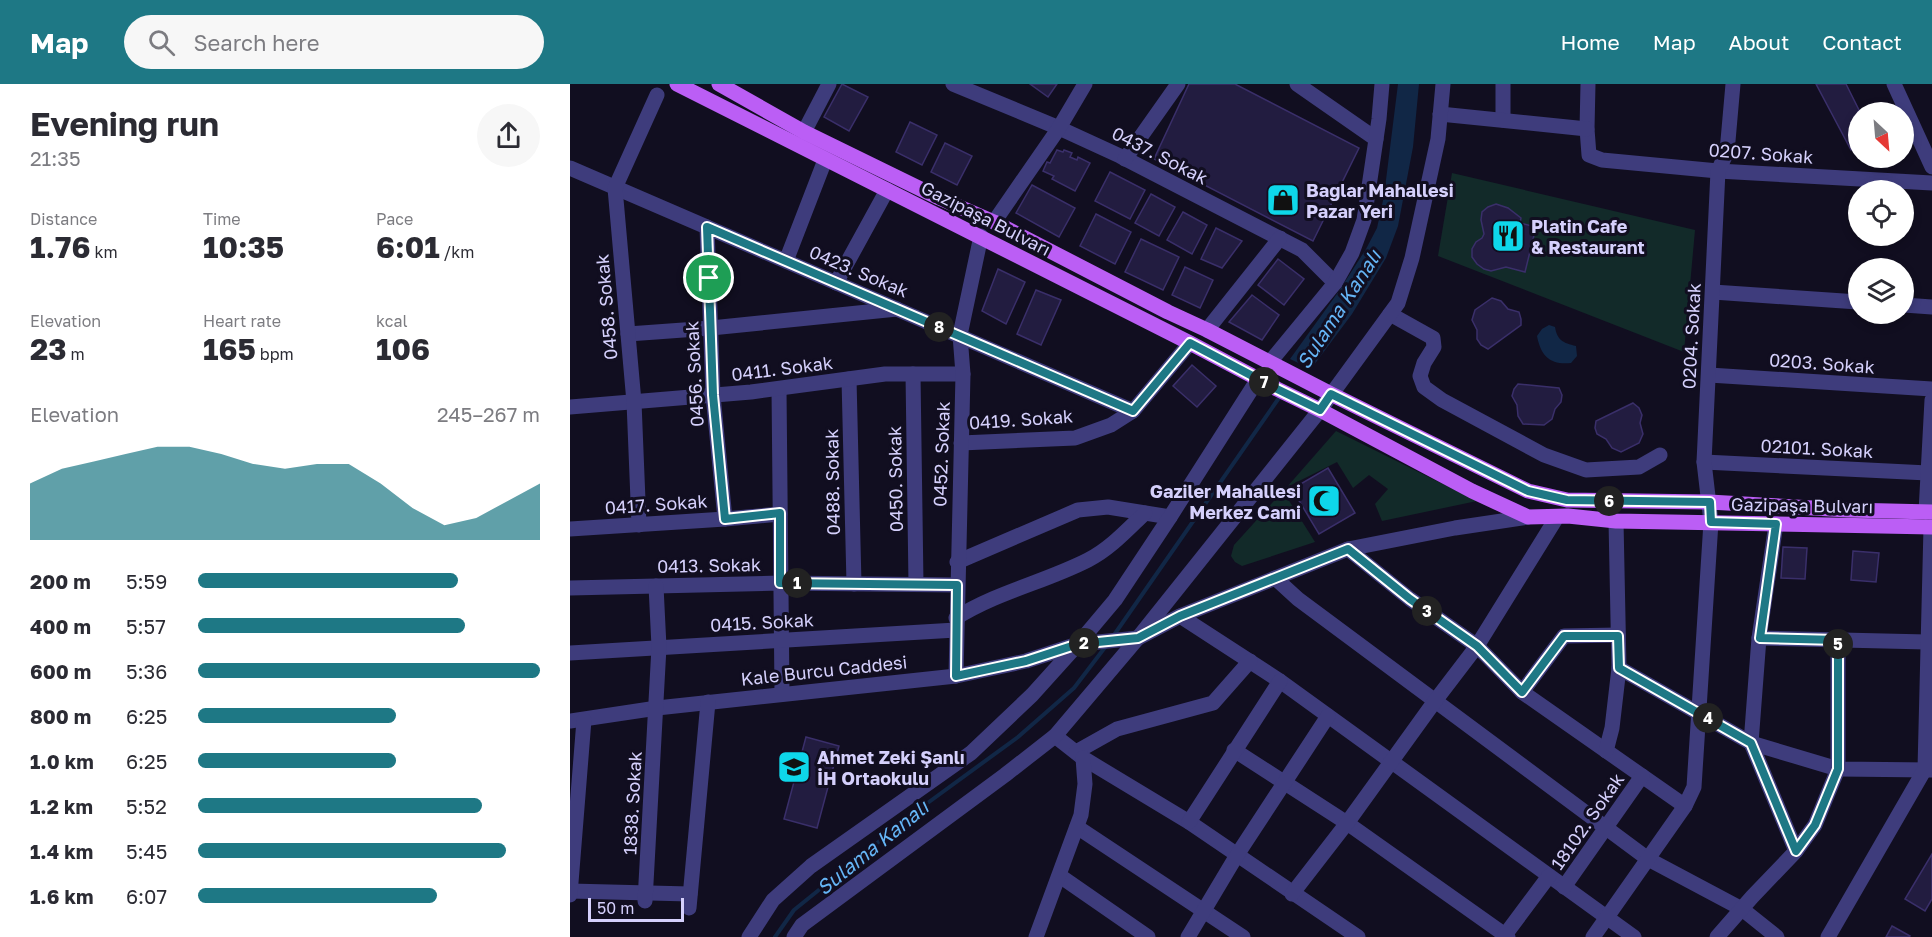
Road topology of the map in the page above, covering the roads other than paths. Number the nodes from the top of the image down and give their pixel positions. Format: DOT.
graph roads {
  1 [pos="677,84"];
  2 [pos="719,84"];
  3 [pos="829,84"];
  4 [pos="953,84"];
  5 [pos="1085,84"];
  6 [pos="1178,84"];
  7 [pos="1297,84"];
  8 [pos="1382,84"];
  9 [pos="1443,84"];
  10 [pos="1503,84"];
  11 [pos="1588,84"];
  12 [pos="1733,84"];
  13 [pos="1894,84"];
  14 [pos="657,96"];
  15 [pos="1440,114"];
  16 [pos="1503,120"];
  17 [pos="1059,128"];
  18 [pos="1587,129"];
  19 [pos="804,132"];
  20 [pos="1376,139"];
  21 [pos="1125,159"];
  22 [pos="825,160"];
  23 [pos="1932,167"];
  24 [pos="570,168"];
  25 [pos="1718,171"];
  26 [pos="1932,183"];
  27 [pos="615,188"];
  28 [pos="887,190"];
  29 [pos="994,222"];
  30 [pos="707,227"];
  31 [pos="981,236"];
  32 [pos="1280,238"];
  33 [pos="786,261"];
  34 [pos="836,283"];
  35 [pos="1335,283"];
  36 [pos="1713,292"];
  37 [pos="1848,301"];
  38 [pos="1914,306"];
  39 [pos="1932,307"];
  40 [pos="898,309"];
  41 [pos="1390,314"];
  42 [pos="711,328"];
  43 [pos="1207,330"];
  44 [pos="628,334"];
  45 [pos="960,335"];
  46 [pos="1190,343"];
  47 [pos="1275,364"];
  48 [pos="914,374"];
  49 [pos="963,374"];
  50 [pos="1709,375"];
  51 [pos="849,379"];
  52 [pos="1258,379"];
  53 [pos="779,389"];
  54 [pos="1932,389"];
  55 [pos="1331,394"];
  56 [pos="713,395"];
  57 [pos="1932,400"];
  58 [pos="634,402"];
  59 [pos="570,407"];
  60 [pos="1320,410"];
  61 [pos="1133,411"];
  62 [pos="961,443"];
  63 [pos="1660,455"];
  64 [pos="1704,462"];
  65 [pos="1928,473"];
  66 [pos="1710,502"];
  67 [pos="780,513"];
  68 [pos="1145,513"];
  69 [pos="1528,517"];
  70 [pos="1557,517"];
  71 [pos="1170,518"];
  72 [pos="725,519"];
  73 [pos="1616,520"];
  74 [pos="1930,520"];
  75 [pos="1711,522"];
  76 [pos="1776,524"];
  77 [pos="639,525"];
  78 [pos="570,529"];
  79 [pos="1348,549"];
  80 [pos="957,562"];
  81 [pos="1275,578"];
  82 [pos="780,583"];
  83 [pos="854,584"];
  84 [pos="916,584"];
  85 [pos="957,585"];
  86 [pos="656,586"];
  87 [pos="570,588"];
  88 [pos="1180,616"];
  89 [pos="956,624"];
  90 [pos="1618,636"];
  91 [pos="1138,638"];
  92 [pos="1760,638"];
  93 [pos="780,640"];
  94 [pos="1838,640"];
  95 [pos="1927,642"];
  96 [pos="1078,644"];
  97 [pos="1477,646"];
  98 [pos="659,647"];
  99 [pos="570,653"];
  100 [pos="1250,662"];
  101 [pos="1619,668"];
  102 [pos="956,676"];
  103 [pos="1280,681"];
  104 [pos="1522,692"];
  105 [pos="782,694"];
  106 [pos="1435,701"];
  107 [pos="708,702"];
  108 [pos="657,708"];
  109 [pos="1698,712"];
  110 [pos="1328,716"];
  111 [pos="577,720"];
  112 [pos="1054,736"];
  113 [pos="1751,743"];
  114 [pos="1234,750"];
  115 [pos="1606,751"];
  116 [pos="1079,755"];
  117 [pos="1392,762"];
  118 [pos="1838,769"];
  119 [pos="1929,769"];
  120 [pos="1642,776"];
  121 [pos="1285,783"];
  122 [pos="1685,806"];
  123 [pos="1189,822"];
  124 [pos="1347,823"];
  125 [pos="1077,826"];
  126 [pos="1606,828"];
  127 [pos="1796,851"];
  128 [pos="1238,855"];
  129 [pos="1648,860"];
  130 [pos="1060,876"];
  131 [pos="1549,876"];
  132 [pos="1564,887"];
  133 [pos="570,893"];
  134 [pos="1292,894"];
  135 [pos="645,897"];
  136 [pos="1742,909"];
  137 [pos="1204,912"];
  138 [pos="1606,918"];
  139 [pos="1506,936"];
  140 [pos="749,937"];
  141 [pos="794,937"];
  142 [pos="1036,937"];
  143 [pos="1148,937"];
  144 [pos="1188,937"];
  145 [pos="1242,937"];
  146 [pos="1358,937"];
  147 [pos="1593,937"];
  148 [pos="1634,937"];
  149 [pos="1718,937"];
  150 [pos="1777,937"];
  151 [pos="1828,937"];
  1 -- 22 [label="main road, Gazipaşa Bulvarı"];
  2 -- 19 [label="main road, Gazipaşa Bulvarı"];
  3 -- 19 [label="street"];
  4 -- 17 [label="street, 0437. Sokak"];
  5 -- 17 [label="street"];
  6 -- 21 [label="street"];
  7 -- 20 [label="street"];
  8 -- 20 [label="street"];
  9 -- 15 [label="street"];
  10 -- 16 [label="street"];
  11 -- 18 [label="street"];
  12 -- 25 [label="street, 0204. Sokak"];
  13 -- 23 [label="street"];
  14 -- 27 [label="street, 0458. Sokak"];
  15 -- 16 [label="street"];
  15 -- 41 [label="street"];
  16 -- 18 [label="street"];
  17 -- 21 [label="street, 0437. Sokak"];
  17 -- 29 [label="street"];
  18 -- 25 [label="street, 0207. Sokak"];
  19 -- 29 [label="main road, Gazipaşa Bulvarı"];
  20 -- 35 [label="street"];
  21 -- 32 [label="street, 0437. Sokak"];
  22 -- 28 [label="main road, Gazipaşa Bulvarı"];
  22 -- 33 [label="street"];
  24 -- 27 [label="street, 0423. Sokak"];
  25 -- 26 [label="street, 0207. Sokak"];
  25 -- 36 [label="street, 0204. Sokak"];
  27 -- 30 [label="street, 0423. Sokak"];
  27 -- 44 [label="street, 0458. Sokak"];
  28 -- 31 [label="main road, Gazipaşa Bulvarı"];
  28 -- 34 [label="street"];
  29 -- 43 [label="main road, Gazipaşa Bulvarı"];
  30 -- 33 [label="street, 0423. Sokak"];
  30 -- 42 [label="street, 0456. Sokak"];
  31 -- 45 [label="street, 0452. Sokak"];
  31 -- 46 [label="main road, Gazipaşa Bulvarı"];
  32 -- 35 [label="street, 0437. Sokak"];
  32 -- 43 [label="street"];
  33 -- 34 [label="street, 0423. Sokak"];
  34 -- 40 [label="street, 0423. Sokak"];
  35 -- 47 [label="street"];
  36 -- 37 [label="street"];
  36 -- 50 [label="street, 0204. Sokak"];
  38 -- 39 [label="street"];
  40 -- 42 [label="street"];
  40 -- 45 [label="street, 0423. Sokak"];
  41 -- 55 [label="street"];
  41 -- 63 [label="street"];
  42 -- 44 [label="street"];
  42 -- 56 [label="street, 0456. Sokak"];
  43 -- 47 [label="main road, Gazipaşa Bulvarı"];
  44 -- 58 [label="street, 0458. Sokak"];
  45 -- 49 [label="street, 0452. Sokak"];
  45 -- 61 [label="street, 0423. Sokak"];
  46 -- 52 [label="main road, Gazipaşa Bulvarı"];
  46 -- 61 [label="street, 0419. Sokak"];
  47 -- 55 [label="main road, Gazipaşa Bulvarı"];
  48 -- 49 [label="street, 0411. Sokak"];
  48 -- 51 [label="street, 0411. Sokak"];
  48 -- 84 [label="street, 0450. Sokak"];
  49 -- 62 [label="street, 0452. Sokak"];
  50 -- 54 [label="street, 0203. Sokak"];
  50 -- 64 [label="street, 0204. Sokak"];
  51 -- 53 [label="street, 0411. Sokak"];
  51 -- 83 [label="street, 0488. Sokak"];
  52 -- 60 [label="main road, Gazipaşa Bulvarı"];
  52 -- 71 [label="street"];
  53 -- 56 [label="street, 0411. Sokak"];
  53 -- 67 [label="street"];
  55 -- 60 [label="street"];
  55 -- 66 [label="main road, Gazipaşa Bulvarı"];
  56 -- 58 [label="street, 0411. Sokak"];
  56 -- 72 [label="street, 0456. Sokak"];
  57 -- 65 [label="street"];
  58 -- 59 [label="street, 0411. Sokak"];
  58 -- 77 [label="street, 0458. Sokak"];
  60 -- 69 [label="main road, Gazipaşa Bulvarı"];
  60 -- 91 [label="street"];
  61 -- 62 [label="street, 0419. Sokak"];
  62 -- 80 [label="street, 0452. Sokak"];
  64 -- 65 [label="street, 02101. Sokak"];
  64 -- 66 [label="street, 0204. Sokak"];
  65 -- 74 [label="street"];
  66 -- 74 [label="main road, Gazipaşa Bulvarı"];
  66 -- 75 [label="street, 0204. Sokak"];
  67 -- 72 [label="street, 0417. Sokak"];
  67 -- 82 [label="street"];
  68 -- 71 [label="street"];
  68 -- 80 [label="street"];
  68 -- 89 [label="street"];
  69 -- 70 [label="main road, Gazipaşa Bulvarı"];
  69 -- 79 [label="street"];
  70 -- 73 [label="main road, Gazipaşa Bulvarı"];
  70 -- 97 [label="street"];
  71 -- 96 [label="street"];
  72 -- 77 [label="street, 0417. Sokak"];
  73 -- 75 [label="main road, Gazipaşa Bulvarı"];
  73 -- 90 [label="street"];
  74 -- 76 [label="main road, Gazipaşa Bulvarı"];
  74 -- 95 [label="street"];
  75 -- 76 [label="main road, Gazipaşa Bulvarı"];
  75 -- 109 [label="street, 0204. Sokak"];
  76 -- 92 [label="street"];
  77 -- 78 [label="street, 0417. Sokak"];
  79 -- 81 [label="street"];
  79 -- 97 [label="street"];
  80 -- 85 [label="street, 0452. Sokak"];
  81 -- 88 [label="street"];
  81 -- 106 [label="street"];
  82 -- 83 [label="street, 0413. Sokak"];
  82 -- 86 [label="street, 0413. Sokak"];
  82 -- 93 [label="street"];
  83 -- 84 [label="street, 0413. Sokak"];
  84 -- 85 [label="street, 0413. Sokak"];
  85 -- 89 [label="street, 0452. Sokak"];
  86 -- 87 [label="street, 0413. Sokak"];
  86 -- 98 [label="street, 1838. Sokak"];
  88 -- 91 [label="street"];
  88 -- 100 [label="street"];
  89 -- 93 [label="street, 0415. Sokak"];
  89 -- 102 [label="street, 0452. Sokak"];
  90 -- 101 [label="street"];
  90 -- 104 [label="street"];
  91 -- 96 [label="street, Kale Burcu Caddesi"];
  91 -- 112 [label="street"];
  92 -- 94 [label="street"];
  92 -- 113 [label="street"];
  93 -- 98 [label="street, 0415. Sokak"];
  93 -- 105 [label="street"];
  94 -- 95 [label="street"];
  94 -- 118 [label="street"];
  95 -- 119 [label="street"];
  96 -- 102 [label="street, Kale Burcu Caddesi"];
  96 -- 140 [label="street"];
  97 -- 104 [label="street"];
  97 -- 106 [label="street"];
  98 -- 99 [label="street, 0415. Sokak"];
  98 -- 108 [label="street, 1838. Sokak"];
  100 -- 103 [label="street"];
  100 -- 116 [label="street"];
  101 -- 109 [label="street"];
  101 -- 115 [label="street"];
  102 -- 105 [label="street, Kale Burcu Caddesi"];
  103 -- 110 [label="street"];
  103 -- 114 [label="street"];
  104 -- 115 [label="street"];
  105 -- 107 [label="street, Kale Burcu Caddesi"];
  106 -- 117 [label="street"];
  106 -- 126 [label="street"];
  107 -- 108 [label="street, Kale Burcu Caddesi"];
  107 -- 135 [label="street"];
  108 -- 111 [label="street, Kale Burcu Caddesi"];
  108 -- 135 [label="street, 1838. Sokak"];
  109 -- 113 [label="street"];
  109 -- 122 [label="street, 0204. Sokak"];
  110 -- 117 [label="street"];
  110 -- 121 [label="street"];
  111 -- 133 [label="street"];
  112 -- 116 [label="street"];
  112 -- 141 [label="street"];
  113 -- 118 [label="street"];
  113 -- 127 [label="street"];
  114 -- 121 [label="street"];
  114 -- 123 [label="street"];
  115 -- 120 [label="street"];
  116 -- 123 [label="street"];
  116 -- 125 [label="street"];
  117 -- 124 [label="street"];
  117 -- 131 [label="street"];
  118 -- 119 [label="street"];
  118 -- 127 [label="street"];
  119 -- 151 [label="street"];
  120 -- 122 [label="street"];
  120 -- 126 [label="street, 18102. Sokak"];
  121 -- 124 [label="street"];
  121 -- 128 [label="street"];
  122 -- 129 [label="street, 0204. Sokak"];
  123 -- 128 [label="street"];
  124 -- 134 [label="street"];
  124 -- 139 [label="street"];
  125 -- 130 [label="street"];
  125 -- 137 [label="street"];
  126 -- 129 [label="street"];
  126 -- 132 [label="street, 18102. Sokak"];
  127 -- 136 [label="street"];
  128 -- 134 [label="street"];
  128 -- 137 [label="street"];
  129 -- 136 [label="street"];
  129 -- 138 [label="street, 0204. Sokak"];
  130 -- 142 [label="street"];
  130 -- 143 [label="street"];
  131 -- 132 [label="street"];
  131 -- 139 [label="street, 18102. Sokak"];
  132 -- 138 [label="street"];
  133 -- 135 [label="street"];
  134 -- 146 [label="street"];
  136 -- 149 [label="street"];
  136 -- 150 [label="street"];
  137 -- 144 [label="street"];
  137 -- 145 [label="street"];
  138 -- 147 [label="street, 0204. Sokak"];
  138 -- 148 [label="street"];
}
